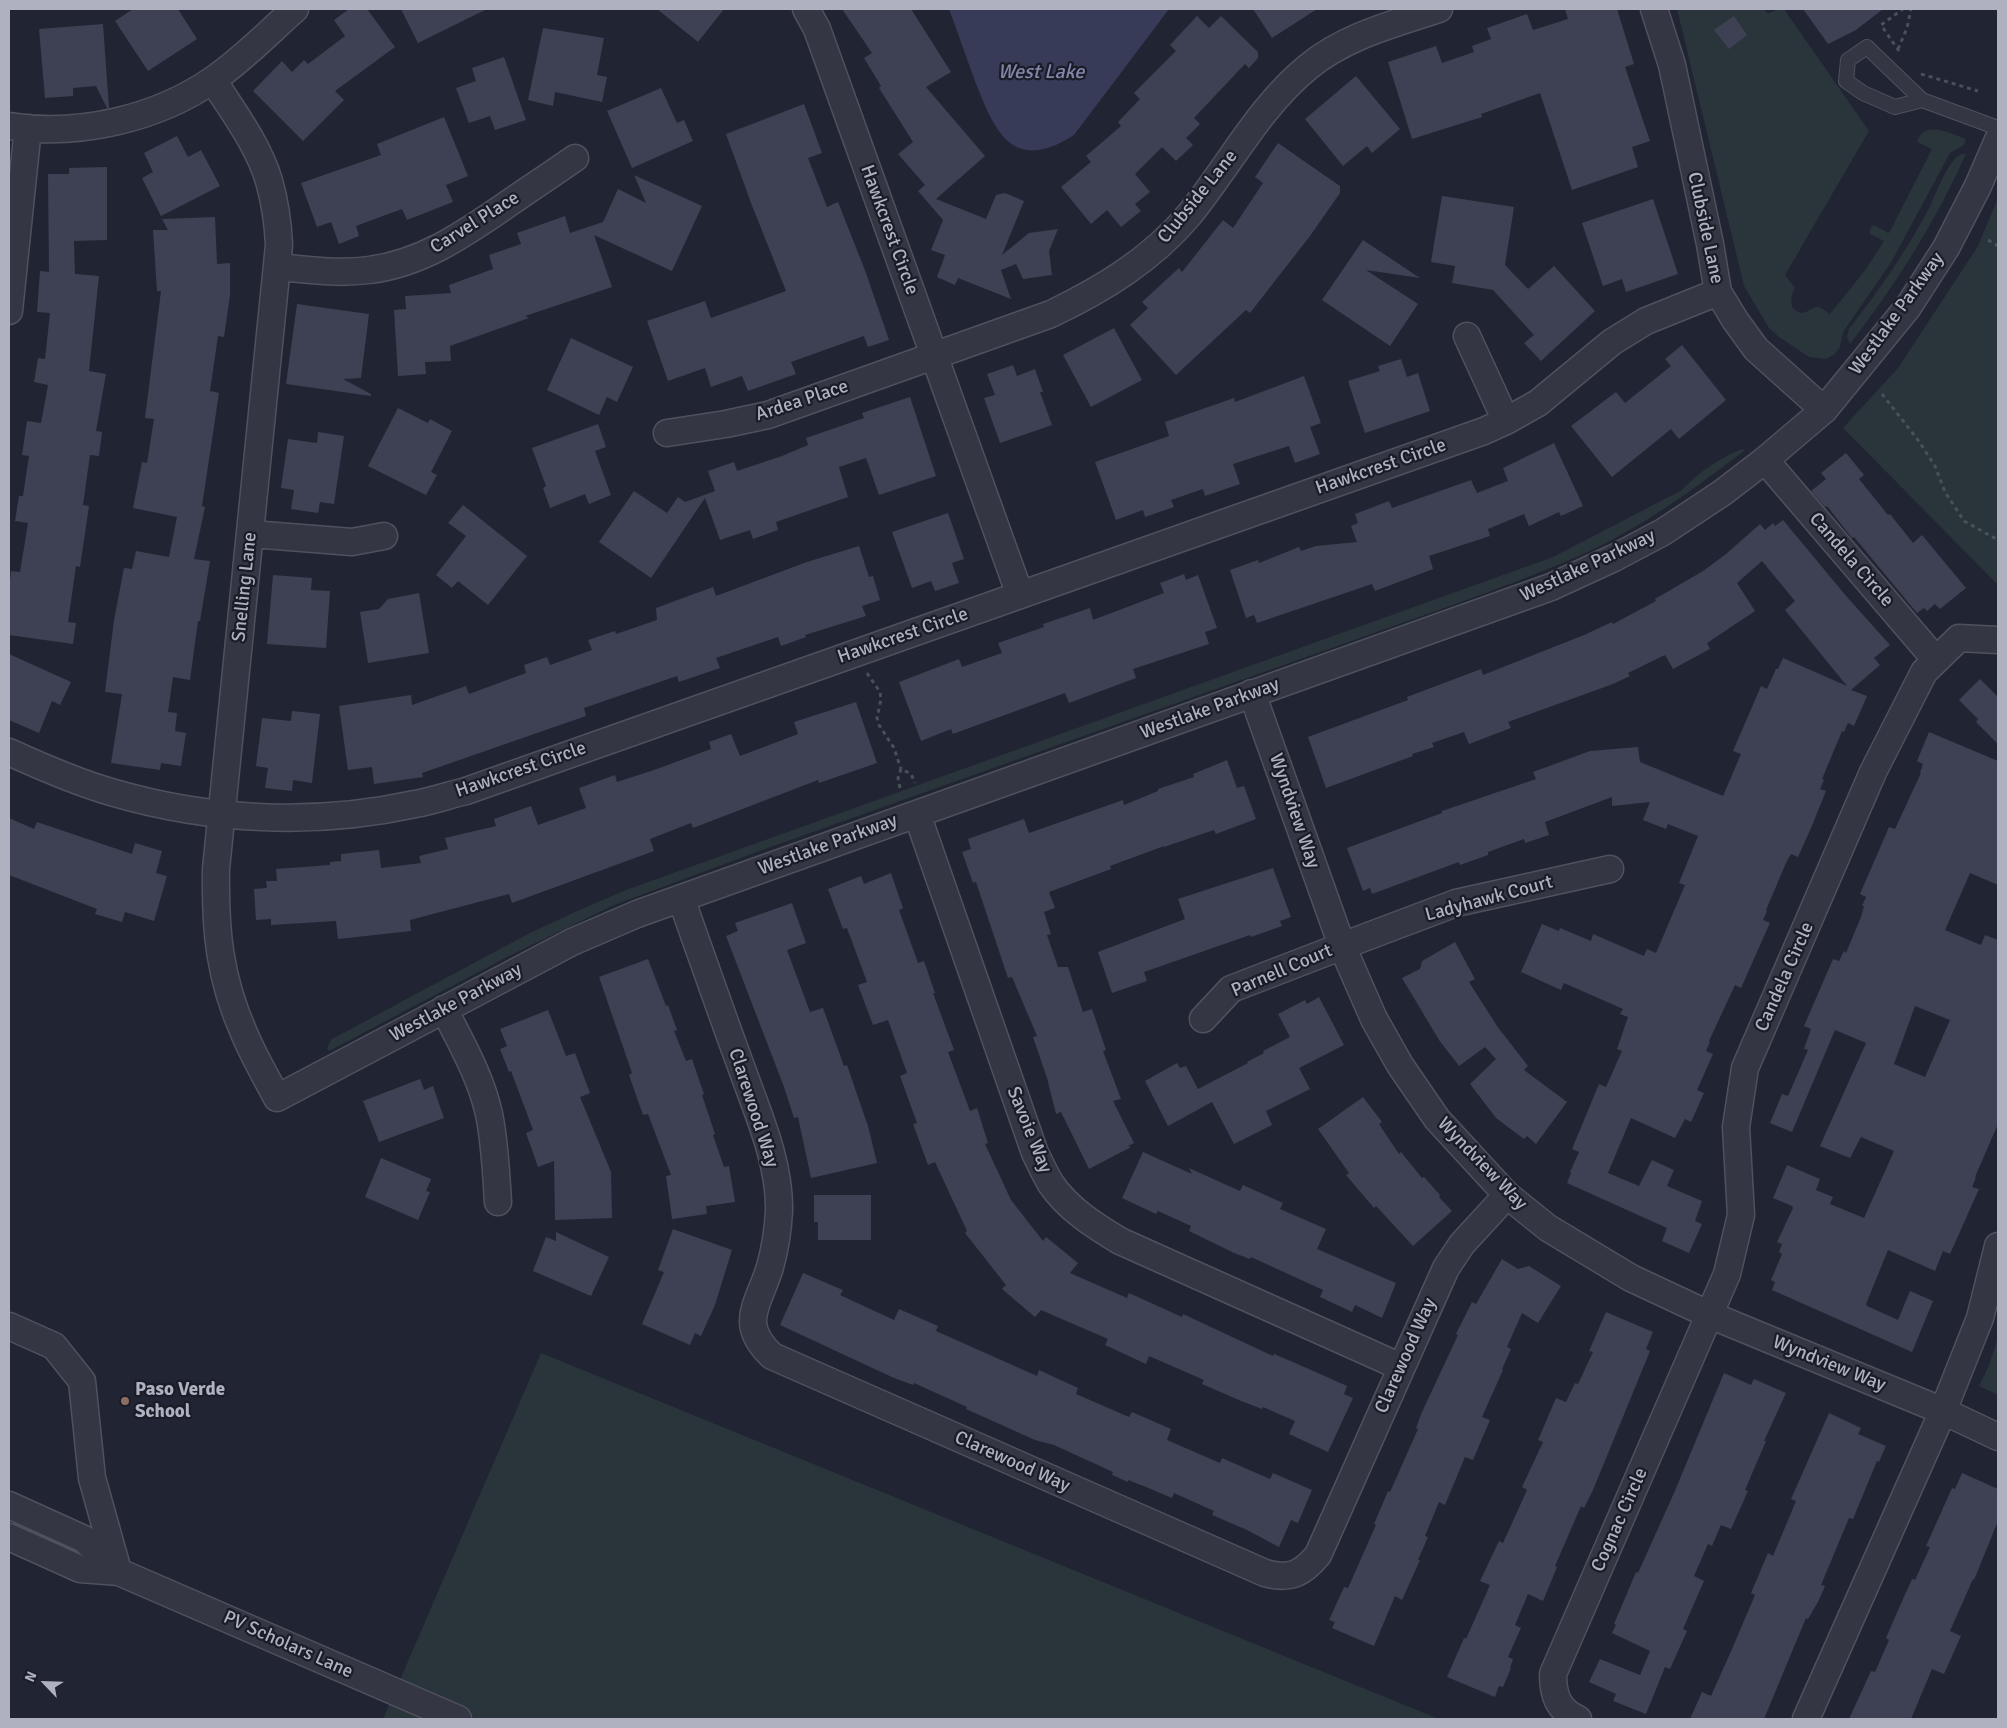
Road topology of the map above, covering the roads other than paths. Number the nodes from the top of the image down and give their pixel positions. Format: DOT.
graph roads {
  1 [pos="294,9"];
  2 [pos="806,9"];
  3 [pos="1439,9"];
  4 [pos="1654,9"];
  5 [pos="213,80"];
  6 [pos="1922,100"];
  7 [pos="18,127"];
  8 [pos="1998,128"];
  9 [pos="1998,140"];
  10 [pos="575,158"];
  11 [pos="278,267"];
  12 [pos="1718,292"];
  13 [pos="9,312"];
  14 [pos="1467,336"];
  15 [pos="934,356"];
  16 [pos="1824,410"];
  17 [pos="1506,421"];
  18 [pos="666,433"];
  19 [pos="1765,460"];
  20 [pos="251,534"];
  21 [pos="384,536"];
  22 [pos="1020,595"];
  23 [pos="1998,640"];
  24 [pos="1936,660"];
  25 [pos="1252,693"];
  26 [pos="9,752"];
  27 [pos="917,814"];
  28 [pos="222,815"];
  29 [pos="1610,868"];
  30 [pos="681,898"];
  31 [pos="1342,946"];
  32 [pos="444,1009"];
  33 [pos="1203,1019"];
  34 [pos="277,1098"];
  35 [pos="1507,1195"];
  36 [pos="498,1202"];
  37 [pos="1998,1246"];
  38 [pos="1710,1315"];
  39 [pos="9,1326"];
  40 [pos="1402,1367"];
  41 [pos="1942,1411"];
  42 [pos="1998,1437"];
  43 [pos="9,1505"];
  44 [pos="9,1537"];
  45 [pos="119,1572"];
  46 [pos="458,1719"];
  47 [pos="1578,1719"];
  48 [pos="1806,1719"];
  1 -- 5 [label="street"];
  2 -- 15 [label="street, Hawkcrest Circle"];
  3 -- 15 [label="street, Clubside Lane"];
  4 -- 12 [label="street, Clubside Lane"];
  5 -- 7 [label="street"];
  5 -- 11 [label="street, Snelling Lane"];
  6 -- 6 [label="lane"];
  6 -- 8 [label="lane"];
  7 -- 13 [label="street"];
  9 -- 16 [label="street, Westlake Parkway"];
  10 -- 11 [label="street, Carvel Place"];
  11 -- 20 [label="street, Snelling Lane"];
  12 -- 16 [label="street, Clubside Lane"];
  12 -- 17 [label="street, Hawkcrest Circle"];
  14 -- 17 [label="street"];
  15 -- 18 [label="street, Ardea Place"];
  15 -- 22 [label="street, Hawkcrest Circle"];
  16 -- 19 [label="street, Westlake Parkway"];
  17 -- 22 [label="street, Hawkcrest Circle"];
  19 -- 24 [label="street, Candela Circle"];
  19 -- 25 [label="street, Westlake Parkway"];
  20 -- 21 [label="street"];
  20 -- 28 [label="street, Snelling Lane"];
  22 -- 28 [label="street, Hawkcrest Circle"];
  23 -- 24 [label="street, Candela Circle"];
  24 -- 38 [label="street, Candela Circle"];
  25 -- 27 [label="street, Westlake Parkway"];
  25 -- 31 [label="street, Wyndview Way"];
  26 -- 28 [label="street, Hawkcrest Circle"];
  27 -- 30 [label="street, Westlake Parkway"];
  27 -- 40 [label="street, Savoie Way"];
  28 -- 34 [label="street, Snelling Lane"];
  29 -- 31 [label="street, Ladyhawk Court"];
  30 -- 32 [label="street, Westlake Parkway"];
  30 -- 40 [label="street, Clarewood Way"];
  31 -- 33 [label="street, Parnell Court"];
  31 -- 35 [label="street, Wyndview Way"];
  32 -- 34 [label="street, Westlake Parkway"];
  32 -- 36 [label="street"];
  35 -- 38 [label="street, Wyndview Way"];
  35 -- 40 [label="street, Clarewood Way"];
  37 -- 41 [label="street"];
  38 -- 41 [label="street, Wyndview Way"];
  38 -- 47 [label="street, Cognac Circle"];
  39 -- 45 [label="street"];
  41 -- 42 [label="street, Wyndview Way"];
  41 -- 48 [label="street"];
  43 -- 45 [label="street"];
  44 -- 45 [label="street"];
  45 -- 46 [label="street, PV Scholars Lane"];
}
